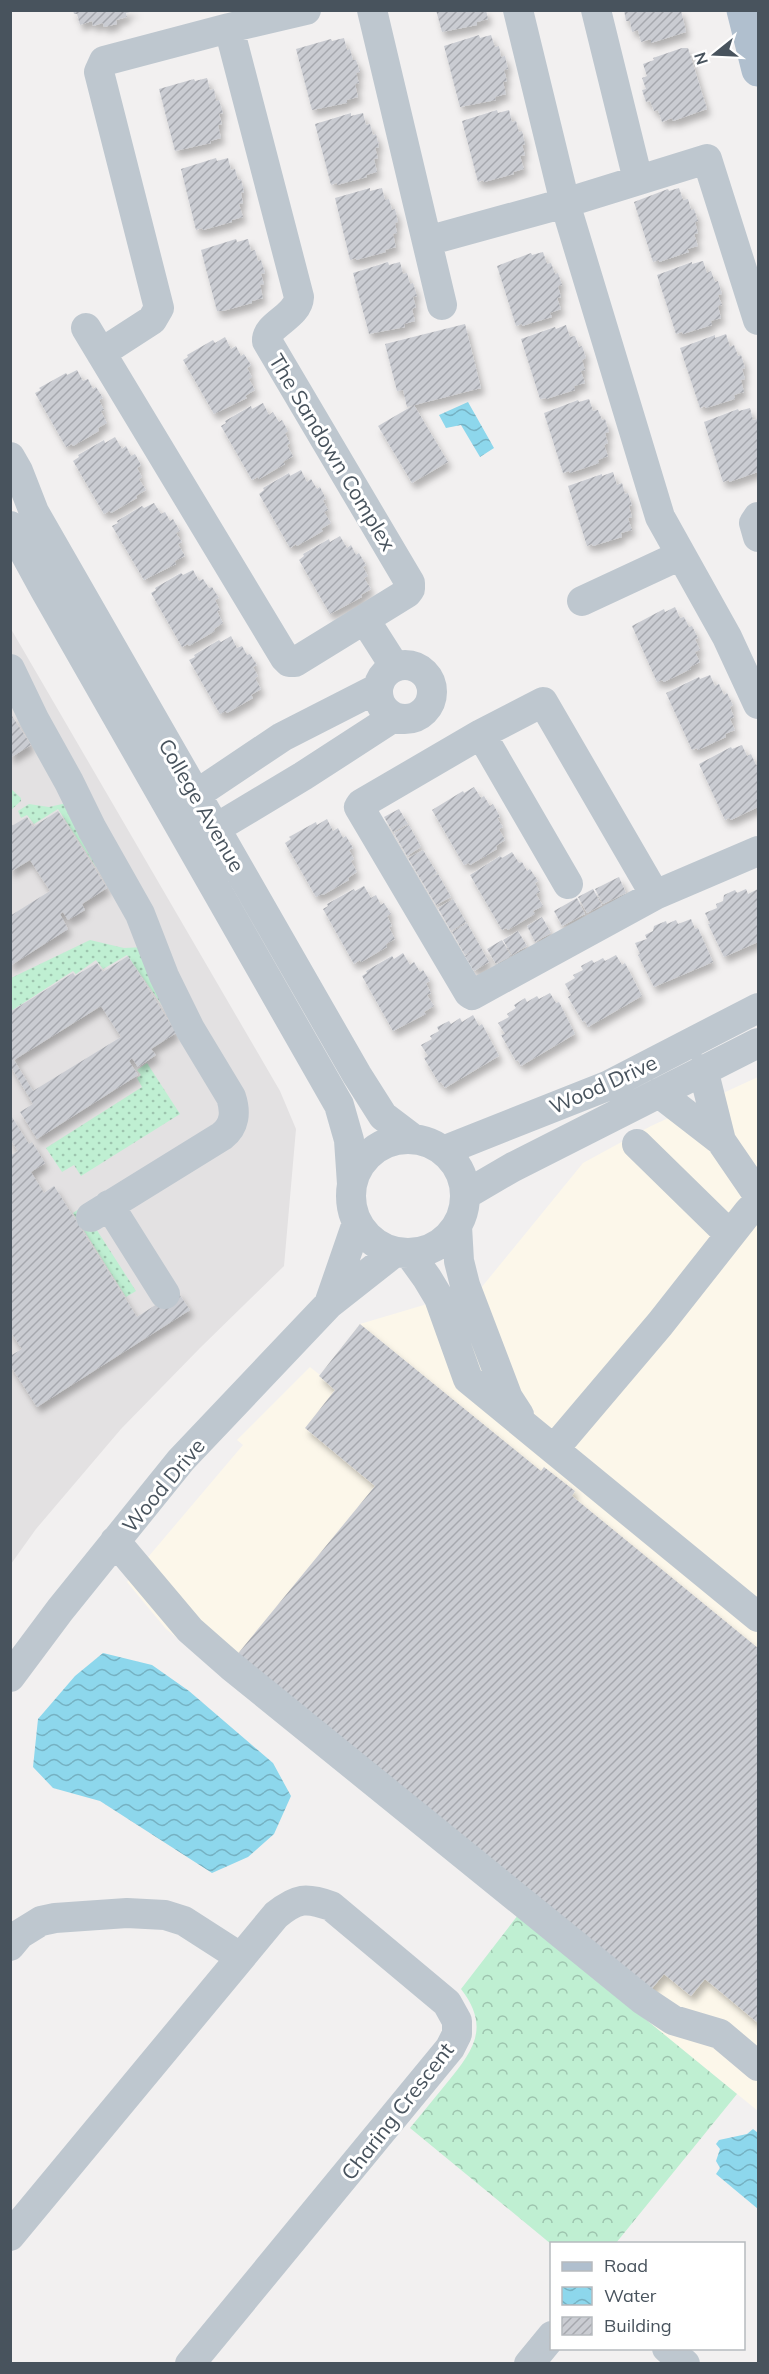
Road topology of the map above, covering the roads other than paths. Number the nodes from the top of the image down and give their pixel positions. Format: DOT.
graph roads {
  1 [pos="306,10"];
  2 [pos="372,10"];
  3 [pos="518,10"];
  4 [pos="596,10"];
  5 [pos="744,10"];
  6 [pos="229,28"];
  7 [pos="759,70"];
  8 [pos="638,180"];
  9 [pos="565,203"];
  10 [pos="427,241"];
  11 [pos="442,305"];
  12 [pos="759,320"];
  13 [pos="10,457"];
  14 [pos="759,517"];
  15 [pos="10,526"];
  16 [pos="759,537"];
  17 [pos="10,545"];
  18 [pos="681,555"];
  19 [pos="45,590"];
  20 [pos="582,601"];
  21 [pos="365,620"];
  22 [pos="10,669"];
  23 [pos="386,677"];
  24 [pos="759,704"];
  25 [pos="406,716"];
  26 [pos="481,734"];
  27 [pos="440,759"];
  28 [pos="196,795"];
  29 [pos="171,811"];
  30 [pos="216,828"];
  31 [pos="190,843"];
  32 [pos="759,851"];
  33 [pos="568,884"];
  34 [pos="655,895"];
  35 [pos="759,1008"];
  36 [pos="759,1043"];
  37 [pos="703,1069"];
  38 [pos="659,1093"];
  39 [pos="412,1138"];
  40 [pos="721,1141"];
  41 [pos="637,1144"];
  42 [pos="443,1151"];
  43 [pos="352,1184"];
  44 [pos="465,1195"];
  45 [pos="759,1195"];
  46 [pos="759,1202"];
  47 [pos="357,1223"];
  48 [pos="457,1226"];
  49 [pos="730,1235"];
  50 [pos="402,1253"];
  51 [pos="165,1294"];
  52 [pos="329,1304"];
  53 [pos="528,1427"];
  54 [pos="554,1449"];
  55 [pos="115,1541"];
  56 [pos="759,1617"];
  57 [pos="10,1677"];
  58 [pos="10,1946"];
  59 [pos="240,1957"];
  60 [pos="759,2066"];
  61 [pos="10,2236"];
  62 [pos="550,2338"];
  63 [pos="668,2350"];
  64 [pos="190,2364"];
  65 [pos="529,2364"];
  66 [pos="685,2364"];
  1 -- 6 [label="street, The Sandown Complex"];
  2 -- 10 [label="street"];
  3 -- 9 [label="street"];
  4 -- 8 [label="street"];
  5 -- 7 [label="main road"];
  6 -- 21 [label="street, The Sandown Complex"];
  6 -- 21 [label="street, The Sandown Complex"];
  8 -- 9 [label="street"];
  8 -- 12 [label="street"];
  9 -- 10 [label="street"];
  9 -- 18 [label="street"];
  10 -- 11 [label="street"];
  13 -- 28 [label="street, College Avenue"];
  14 -- 16 [label="street"];
  15 -- 19 [label="street, College Avenue"];
  17 -- 19 [label="street"];
  18 -- 20 [label="street"];
  18 -- 24 [label="street"];
  19 -- 29 [label="street, College Avenue"];
  21 -- 23 [label="street"];
  22 -- 51 [label="street"];
  23 -- 25 [label="street"];
  23 -- 25 [label="street"];
  23 -- 28 [label="street"];
  25 -- 27 [label="street"];
  25 -- 30 [label="street"];
  26 -- 27 [label="street"];
  26 -- 33 [label="street"];
  26 -- 34 [label="street"];
  27 -- 34 [label="street"];
  28 -- 29 [label="street"];
  28 -- 30 [label="street, College Avenue"];
  29 -- 31 [label="street, College Avenue"];
  30 -- 31 [label="street"];
  30 -- 39 [label="street, College Avenue"];
  31 -- 43 [label="street, College Avenue"];
  32 -- 34 [label="street"];
  35 -- 42 [label="street, Wood Drive"];
  36 -- 37 [label="street, Wood Drive"];
  37 -- 38 [label="street, Wood Drive"];
  37 -- 40 [label="street"];
  38 -- 40 [label="street"];
  38 -- 44 [label="street, Wood Drive"];
  39 -- 42 [label="street"];
  39 -- 43 [label="street"];
  40 -- 45 [label="street"];
  41 -- 49 [label="street"];
  42 -- 44 [label="street"];
  43 -- 47 [label="street"];
  44 -- 48 [label="street"];
  46 -- 49 [label="street"];
  47 -- 50 [label="street"];
  47 -- 52 [label="street, Wood Drive"];
  48 -- 50 [label="street"];
  48 -- 53 [label="street"];
  49 -- 54 [label="street"];
  50 -- 52 [label="street, Wood Drive"];
  50 -- 53 [label="street"];
  52 -- 55 [label="street, Wood Drive"];
  53 -- 54 [label="street"];
  54 -- 56 [label="street"];
  55 -- 57 [label="street, Wood Drive"];
  55 -- 60 [label="street"];
  58 -- 59 [label="street"];
  59 -- 61 [label="street, Charing Crescent"];
  59 -- 64 [label="street, Charing Crescent"];
  62 -- 65 [label="street"];
  63 -- 66 [label="street"];
}
